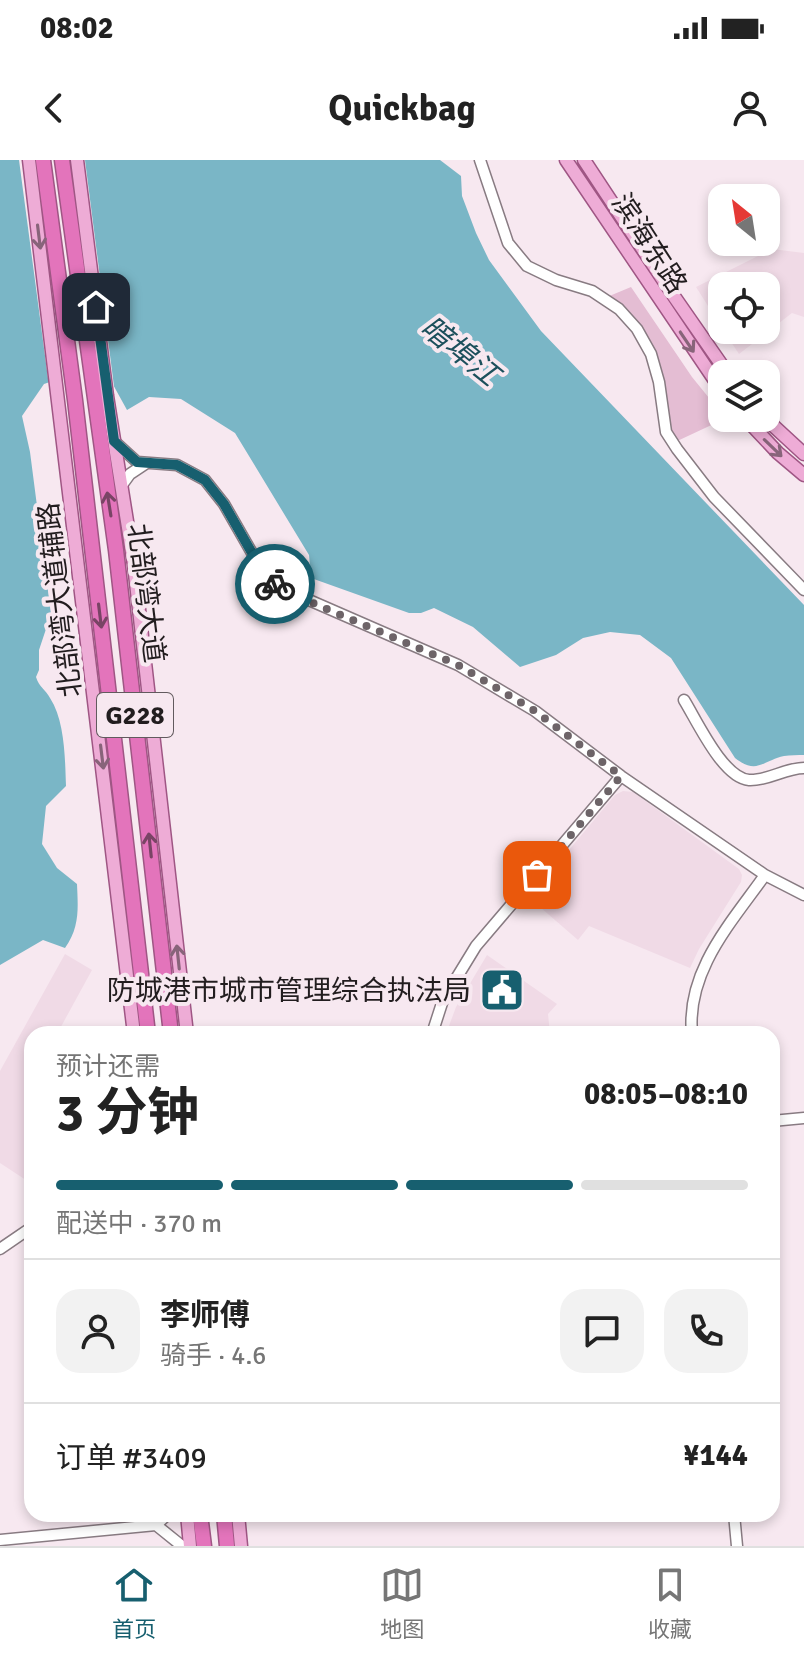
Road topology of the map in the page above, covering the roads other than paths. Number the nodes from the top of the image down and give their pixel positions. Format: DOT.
graph roads {
  1 [pos="29,160"];
  2 [pos="43,160"];
  3 [pos="62,160"];
  4 [pos="77,160"];
  5 [pos="480,160"];
  6 [pos="566,160"];
  7 [pos="584,160"];
  8 [pos="718,360"];
  9 [pos="708,370"];
  10 [pos="100,396"];
  11 [pos="67,401"];
  12 [pos="758,432"];
  13 [pos="780,432"];
  14 [pos="114,441"];
  15 [pos="804,454"];
  16 [pos="145,464"];
  17 [pos="804,475"];
  18 [pos="122,485"];
  19 [pos="804,590"];
  20 [pos="684,700"];
  21 [pos="804,768"];
  22 [pos="621,776"];
  23 [pos="765,875"];
  24 [pos="804,895"];
  25 [pos="143,1026"];
  26 [pos="170,1026"];
  27 [pos="186,1026"];
  28 [pos="435,1026"];
  29 [pos="692,1026"];
  30 [pos="804,1118"];
  31 [pos="780,1120"];
  32 [pos="24,1232"];
  33 [pos="0,1249"];
  34 [pos="159,1522"];
  35 [pos="188,1522"];
  36 [pos="201,1522"];
  37 [pos="225,1522"];
  38 [pos="239,1522"];
  39 [pos="735,1522"];
  40 [pos="156,1525"];
  41 [pos="0,1540"];
  42 [pos="182,1546"];
  43 [pos="190,1546"];
  44 [pos="204,1546"];
  45 [pos="227,1546"];
  46 [pos="241,1546"];
  47 [pos="737,1546"];
  1 -- 11 [label="main road, one-way"];
  2 -- 11 [label="highway, 北部湾大道 / G228"];
  3 -- 10 [label="highway, 北部湾大道 / G228"];
  4 -- 10 [label="main road"];
  5 -- 19 [label="street"];
  6 -- 9 [label="main road, 滨海东路, one-way"];
  7 -- 8 [label="main road, 滨海东路"];
  10 -- 14 [label="main road"];
  26 -- 10 [label="highway, 北部湾大道 / G228, one-way"];
  11 -- 25 [label="highway, 北部湾大道 / G228, one-way"];
  12 -- 17 [label="main road, one-way"];
  13 -- 15 [label="main road"];
  14 -- 16 [label="street"];
  14 -- 18 [label="main road"];
  16 -- 18 [label="street"];
  16 -- 22 [label="street"];
  27 -- 18 [label="main road, one-way"];
  20 -- 21 [label="street"];
  22 -- 23 [label="street"];
  22 -- 28 [label="street"];
  23 -- 24 [label="street"];
  23 -- 29 [label="street"];
  30 -- 31 [label="street"];
  32 -- 33 [label="street"];
  34 -- 40 [label="street"];
  35 -- 43 [label="main road"];
  36 -- 44 [label="highway"];
  37 -- 45 [label="highway"];
  38 -- 46 [label="main road"];
  39 -- 47 [label="street"];
  40 -- 41 [label="street"];
  40 -- 42 [label="street"];
}
